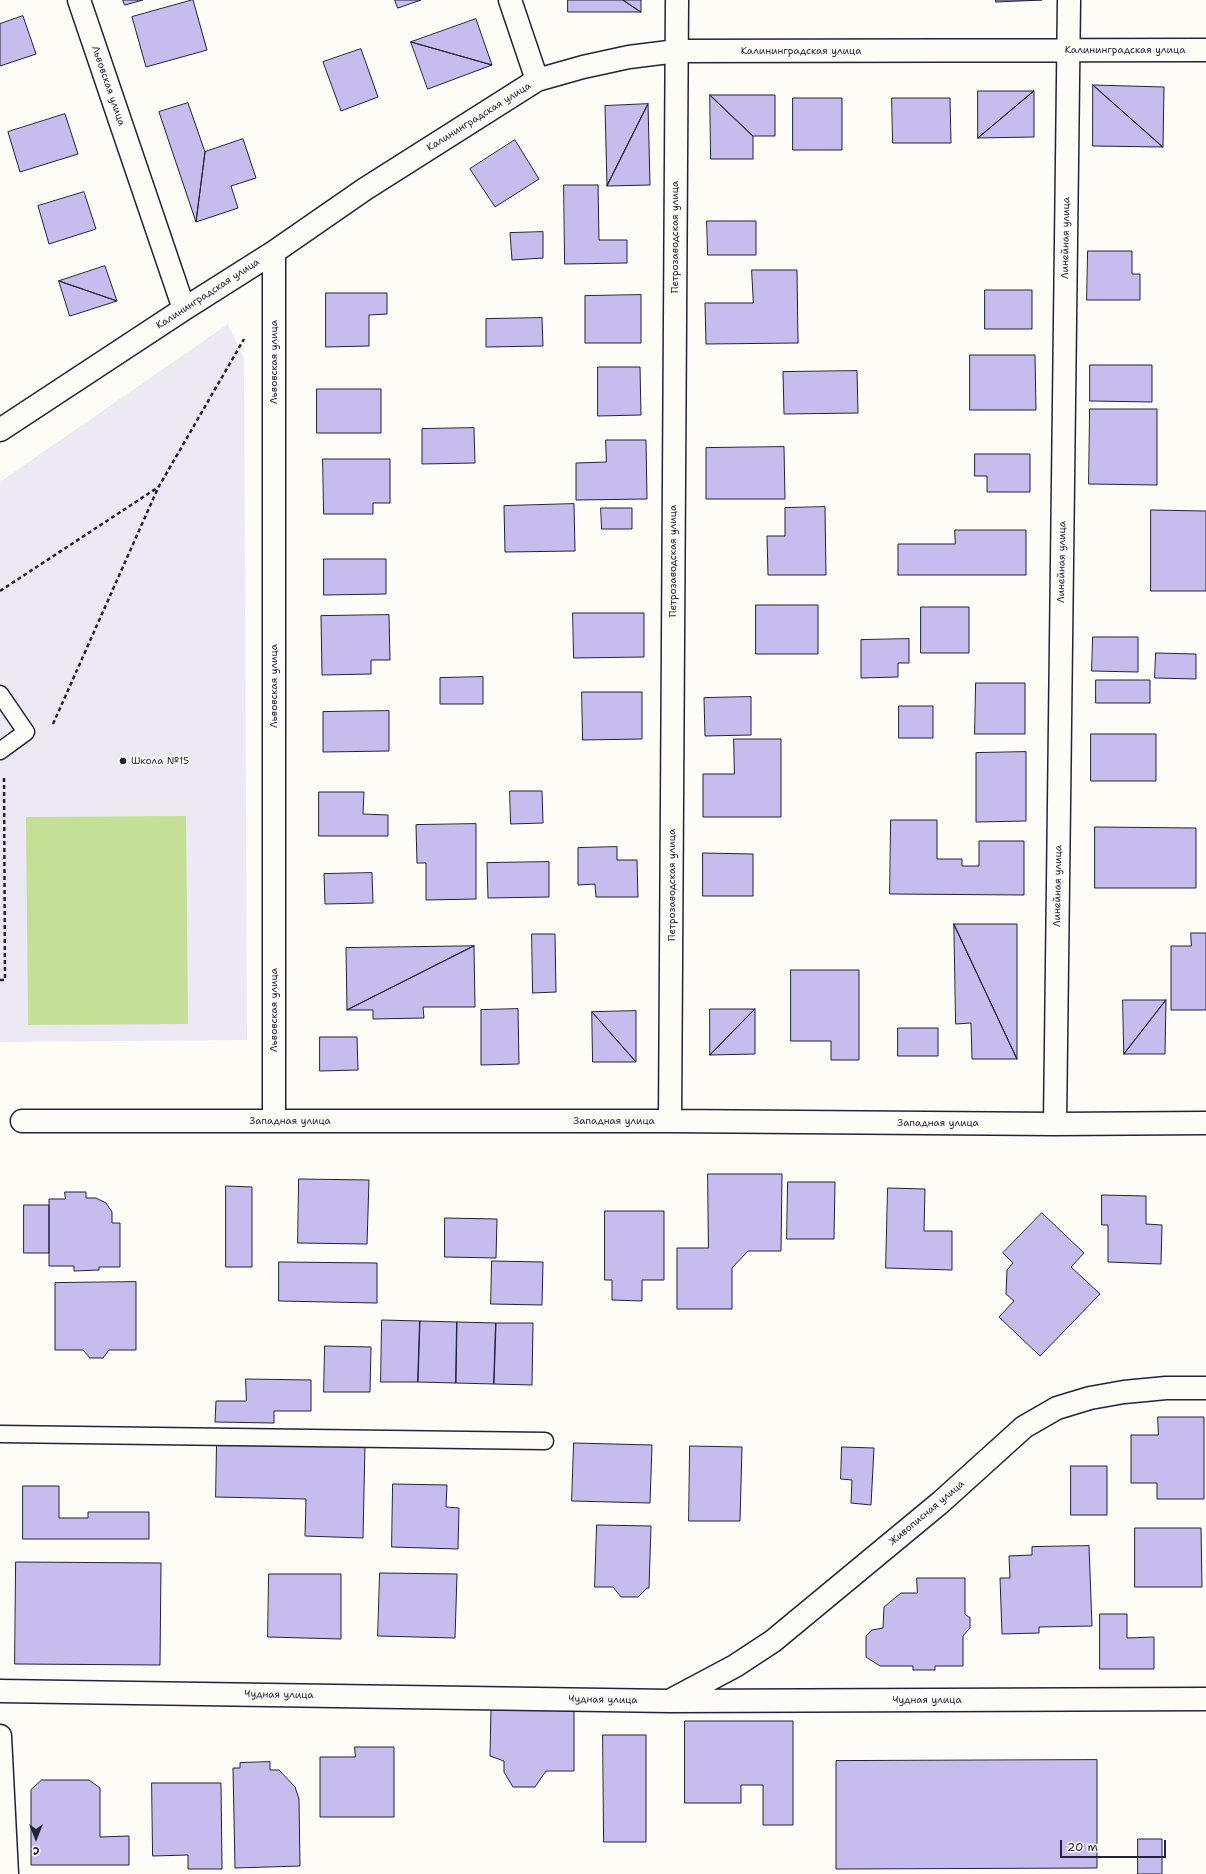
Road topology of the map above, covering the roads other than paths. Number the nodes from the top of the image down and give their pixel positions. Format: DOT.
graph roads {
  1 [pos="79,0"];
  2 [pos="510,0"];
  3 [pos="677,0"];
  4 [pos="1069,0"];
  5 [pos="1206,50"];
  6 [pos="676,51"];
  7 [pos="1068,51"];
  8 [pos="537,80"];
  9 [pos="274,252"];
  10 [pos="184,309"];
  11 [pos="0,430"];
  12 [pos="0,694"];
  13 [pos="0,751"];
  14 [pos="22,1121"];
  15 [pos="274,1121"];
  16 [pos="670,1121"];
  17 [pos="1206,1123"];
  18 [pos="1055,1124"];
  19 [pos="1206,1388"];
  20 [pos="0,1434"];
  21 [pos="546,1441"];
  22 [pos="0,1691"];
  23 [pos="1206,1699"];
  24 [pos="670,1701"];
  25 [pos="0,1736"];
  26 [pos="6,1874"];
  1 -- 10 [label="street, Львовская улица"];
  2 -- 8 [label="street"];
  3 -- 6 [label="street, Петрозаводская улица"];
  4 -- 7 [label="street, Линейная улица"];
  5 -- 7 [label="street, Калининградская улица"];
  6 -- 7 [label="street, Калининградская улица"];
  6 -- 8 [label="street, Калининградская улица"];
  6 -- 16 [label="street, Петрозаводская улица"];
  7 -- 18 [label="street, Линейная улица"];
  8 -- 9 [label="street, Калининградская улица"];
  9 -- 10 [label="street, Калининградская улица"];
  9 -- 15 [label="street, Львовская улица"];
  10 -- 11 [label="street, Калининградская улица"];
  12 -- 13 [label="lane"];
  14 -- 15 [label="street, Западная улица"];
  15 -- 16 [label="street, Западная улица"];
  16 -- 18 [label="street, Западная улица"];
  17 -- 18 [label="street, Западная улица"];
  19 -- 24 [label="street, Живописная улица"];
  20 -- 21 [label="lane"];
  22 -- 24 [label="street, Чудная улица"];
  23 -- 24 [label="street, Чудная улица"];
  25 -- 26 [label="street"];
}
